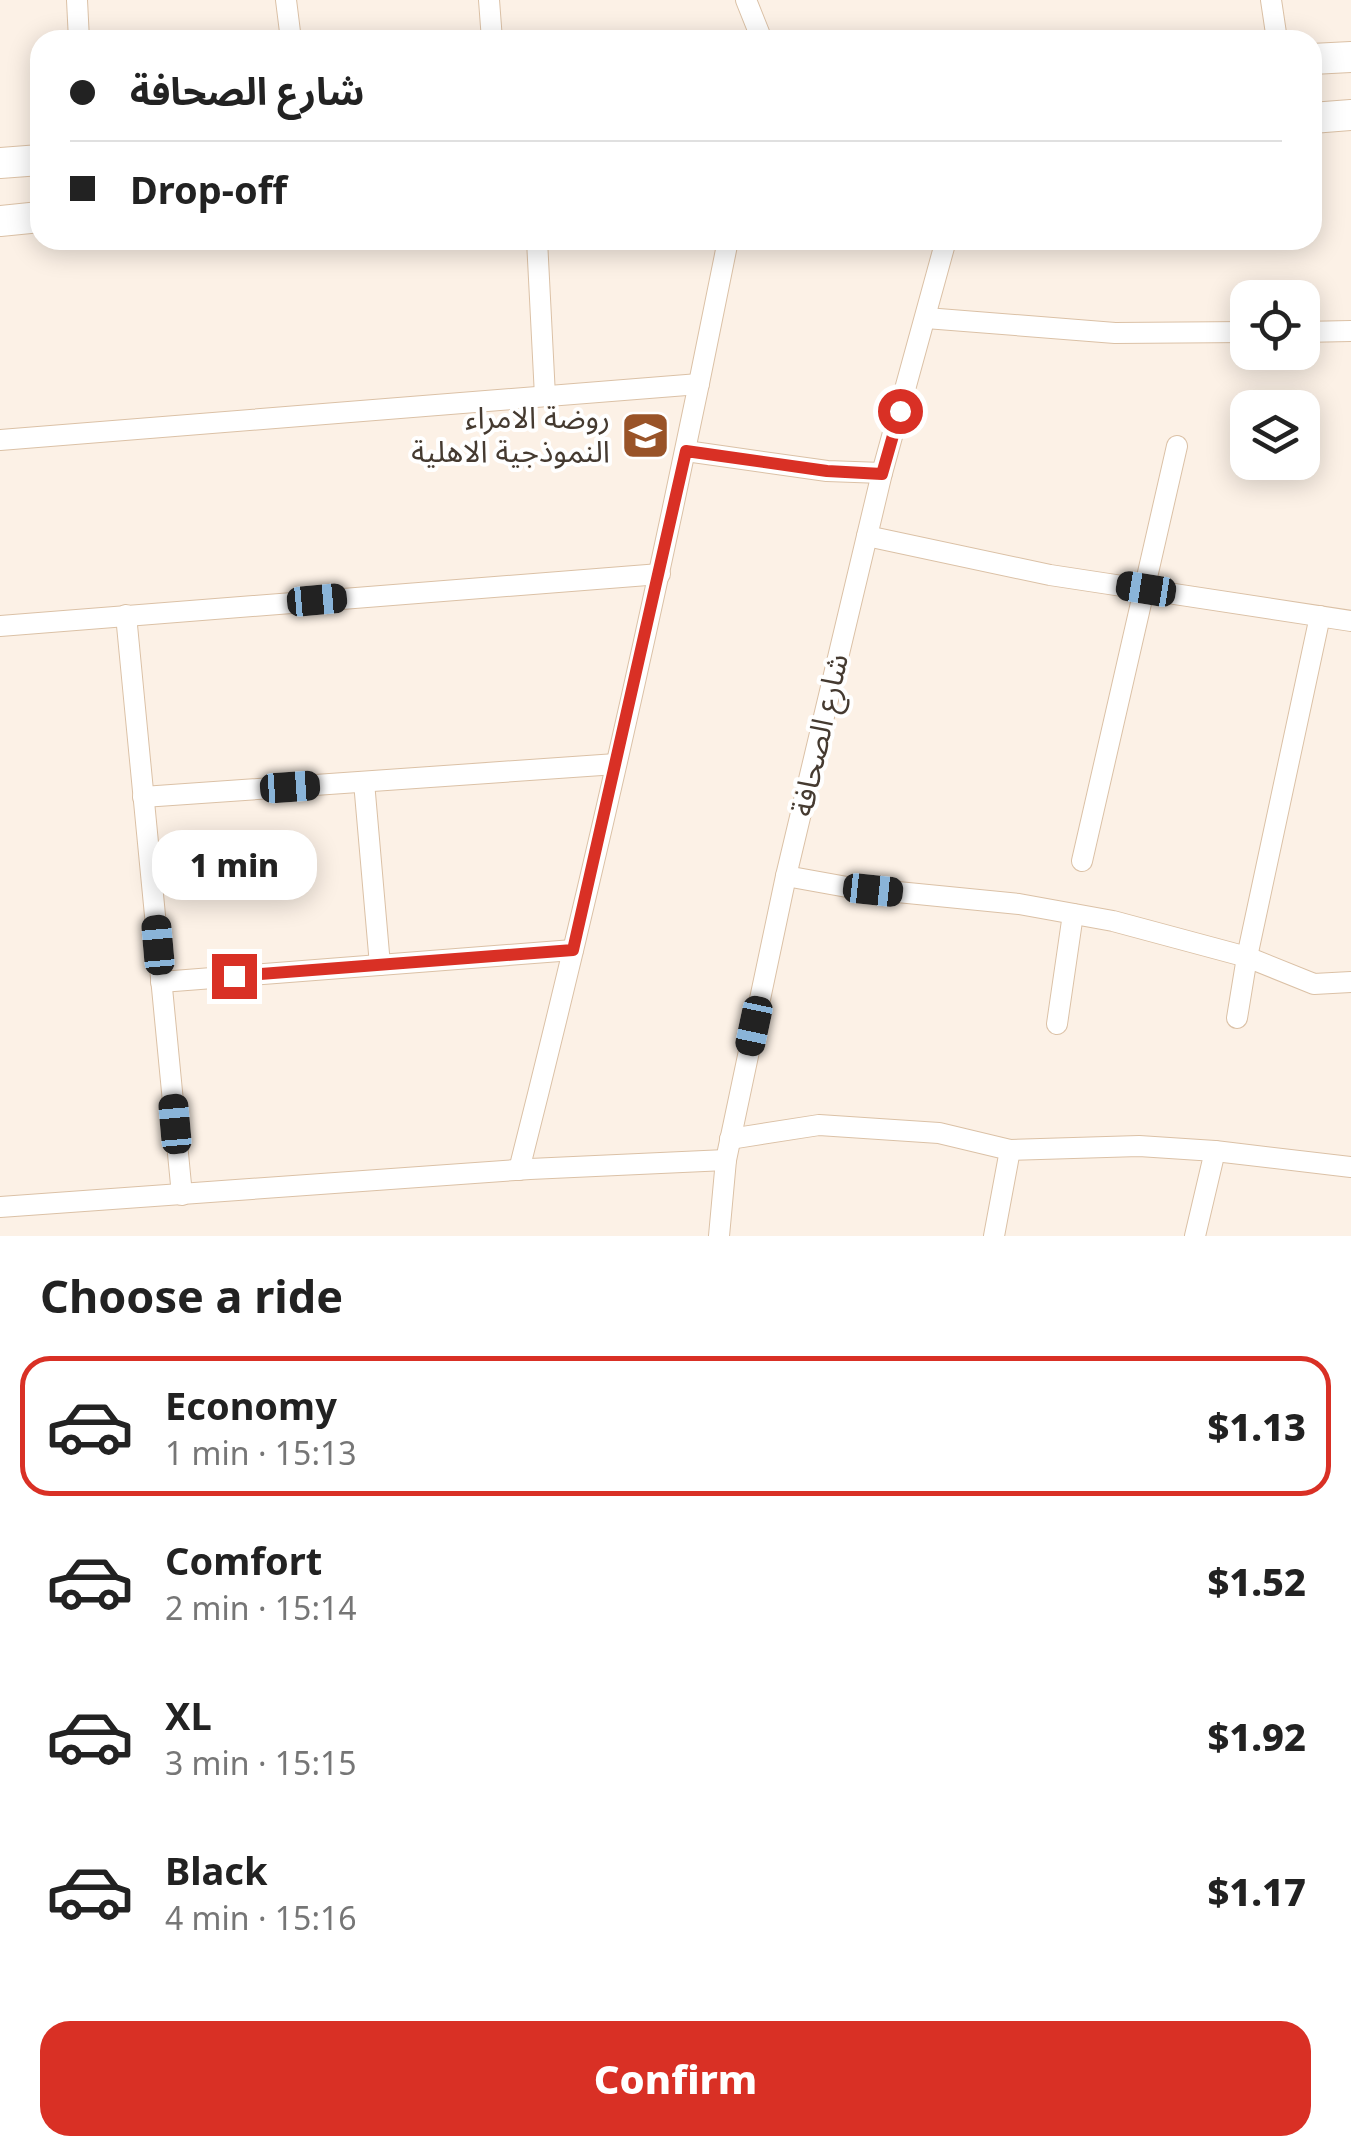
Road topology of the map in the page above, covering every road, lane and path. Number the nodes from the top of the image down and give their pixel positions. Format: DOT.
graph roads {
  1 [pos="77,0"];
  2 [pos="286,0"];
  3 [pos="489,0"];
  4 [pos="746,0"];
  5 [pos="1271,0"];
  6 [pos="78,30"];
  7 [pos="289,30"];
  8 [pos="491,30"];
  9 [pos="758,30"];
  10 [pos="1276,30"];
  11 [pos="1351,56"];
  12 [pos="1322,58"];
  13 [pos="1351,114"];
  14 [pos="1322,117"];
  15 [pos="30,161"];
  16 [pos="0,163"];
  17 [pos="30,218"];
  18 [pos="0,221"];
  19 [pos="537,250"];
  20 [pos="726,250"];
  21 [pos="943,250"];
  22 [pos="926,318"];
  23 [pos="1351,331"];
  24 [pos="1230,332"];
  25 [pos="1320,332"];
  26 [pos="699,384"];
  27 [pos="545,396"];
  28 [pos="0,440"];
  29 [pos="1177,446"];
  30 [pos="686,451"];
  31 [pos="882,474"];
  32 [pos="867,536"];
  33 [pos="660,574"];
  34 [pos="1146,589"];
  35 [pos="126,615"];
  36 [pos="1320,616"];
  37 [pos="1351,621"];
  38 [pos="0,626"];
  39 [pos="616,764"];
  40 [pos="364,782"];
  41 [pos="144,797"];
  42 [pos="1082,862"];
  43 [pos="786,876"];
  44 [pos="1074,914"];
  45 [pos="573,950"];
  46 [pos="1247,957"];
  47 [pos="380,965"];
  48 [pos="162,982"];
  49 [pos="1351,982"];
  50 [pos="1237,1018"];
  51 [pos="1058,1024"];
  52 [pos="728,1149"];
  53 [pos="1010,1150"];
  54 [pos="1215,1151"];
  55 [pos="1351,1166"];
  56 [pos="519,1170"];
  57 [pos="182,1195"];
  58 [pos="0,1206"];
  59 [pos="719,1236"];
  60 [pos="994,1236"];
  61 [pos="1195,1236"];
  1 -- 6 [label="street"];
  2 -- 7 [label="street"];
  3 -- 8 [label="street"];
  4 -- 9 [label="street"];
  5 -- 10 [label="street"];
  11 -- 12 [label="street"];
  13 -- 14 [label="street"];
  15 -- 16 [label="street"];
  17 -- 18 [label="street"];
  19 -- 27 [label="street"];
  20 -- 26 [label="street"];
  21 -- 22 [label="street, شارع الصحافة"];
  22 -- 24 [label="street"];
  22 -- 31 [label="street, شارع الصحافة"];
  23 -- 25 [label="street"];
  26 -- 27 [label="street"];
  26 -- 30 [label="street"];
  27 -- 28 [label="street"];
  29 -- 34 [label="street"];
  30 -- 31 [label="street"];
  30 -- 33 [label="street"];
  31 -- 32 [label="street, شارع الصحافة"];
  32 -- 34 [label="street"];
  32 -- 43 [label="street, شارع الصحافة"];
  33 -- 35 [label="street"];
  33 -- 39 [label="street"];
  34 -- 36 [label="street"];
  34 -- 42 [label="street"];
  35 -- 38 [label="street"];
  35 -- 41 [label="street"];
  36 -- 37 [label="street"];
  36 -- 46 [label="street"];
  39 -- 40 [label="street"];
  39 -- 45 [label="street"];
  40 -- 41 [label="street"];
  40 -- 47 [label="street"];
  41 -- 48 [label="street"];
  43 -- 44 [label="street"];
  43 -- 52 [label="street, شارع الصحافة"];
  44 -- 46 [label="street"];
  44 -- 51 [label="street"];
  45 -- 47 [label="street"];
  45 -- 56 [label="street"];
  46 -- 49 [label="street"];
  46 -- 50 [label="street"];
  47 -- 48 [label="street"];
  48 -- 57 [label="street"];
  52 -- 53 [label="street"];
  52 -- 56 [label="street"];
  52 -- 59 [label="street, شارع الصحافة"];
  53 -- 54 [label="street"];
  53 -- 60 [label="street"];
  54 -- 55 [label="street"];
  54 -- 61 [label="street"];
  56 -- 57 [label="street"];
  57 -- 58 [label="street"];
}
